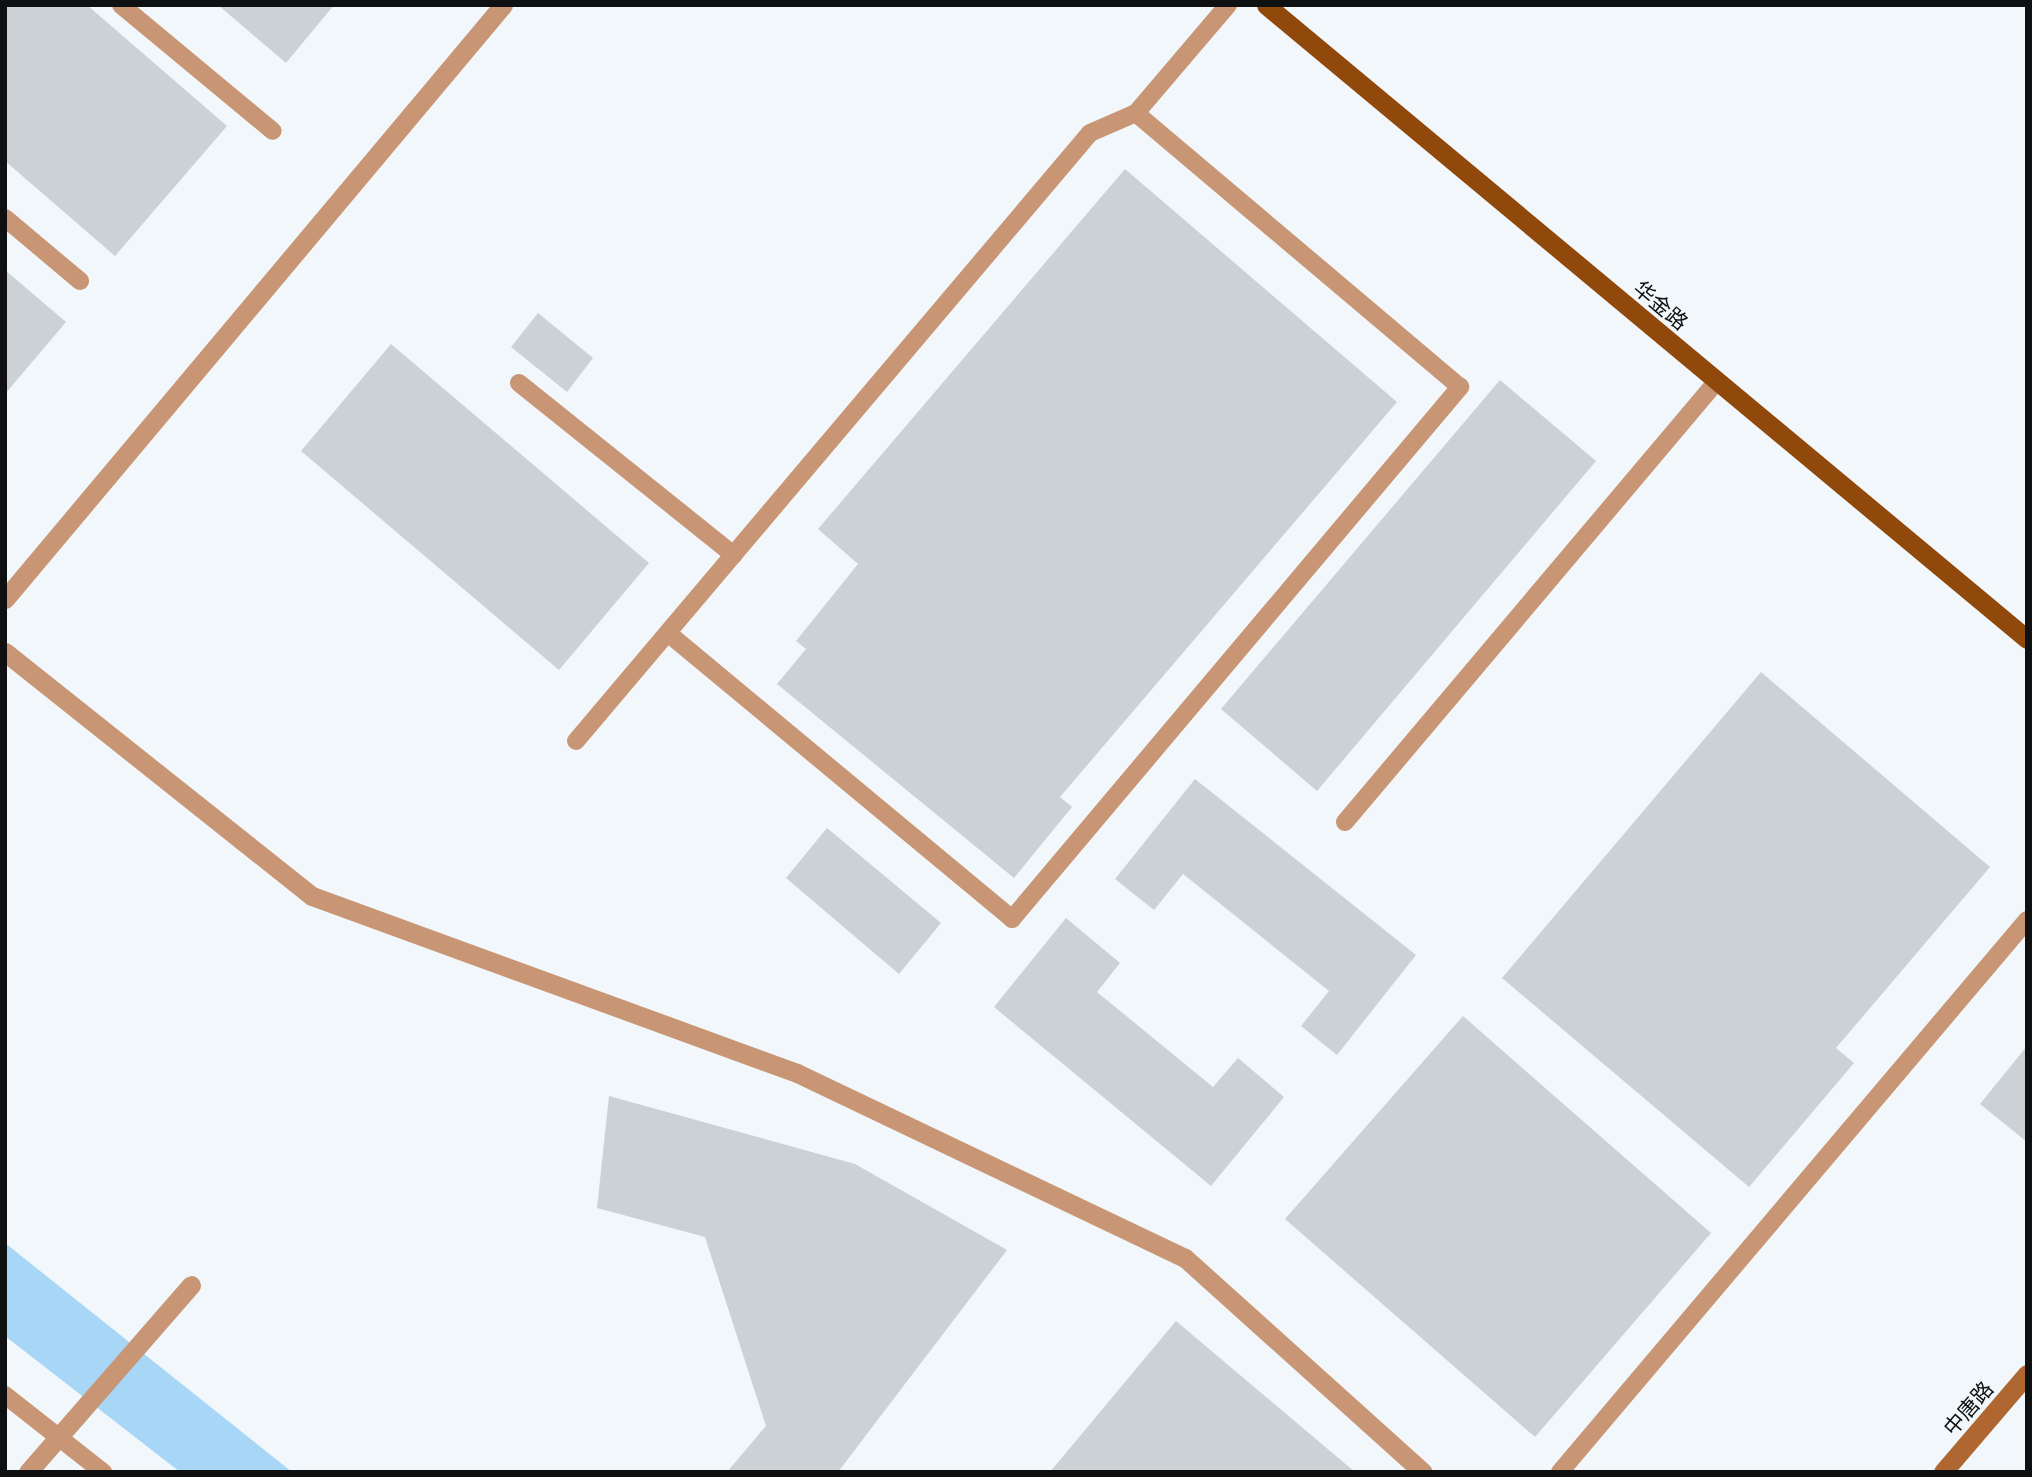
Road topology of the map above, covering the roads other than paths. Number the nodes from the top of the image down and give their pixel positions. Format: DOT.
graph roads {
  1 [pos="121,5"];
  2 [pos="503,5"];
  3 [pos="1228,5"];
  4 [pos="1266,5"];
  5 [pos="1136,113"];
  6 [pos="273,131"];
  7 [pos="5,218"];
  8 [pos="80,281"];
  9 [pos="1717,381"];
  10 [pos="519,383"];
  11 [pos="734,555"];
  12 [pos="5,599"];
  13 [pos="669,634"];
  14 [pos="2027,639"];
  15 [pos="5,652"];
  16 [pos="576,741"];
  17 [pos="1345,822"];
  18 [pos="2027,920"];
  19 [pos="191,1285"];
  20 [pos="2027,1374"];
  21 [pos="5,1395"];
  22 [pos="59,1437"];
  23 [pos="28,1472"];
  24 [pos="103,1472"];
  25 [pos="1423,1472"];
  26 [pos="1560,1472"];
  27 [pos="1943,1472"];
  1 -- 6 [label="lane"];
  2 -- 12 [label="street"];
  3 -- 5 [label="lane"];
  4 -- 9 [label="main road, 华金路"];
  5 -- 11 [label="lane"];
  5 -- 13 [label="lane"];
  7 -- 8 [label="lane"];
  9 -- 14 [label="main road, 华金路"];
  9 -- 17 [label="lane"];
  10 -- 11 [label="lane"];
  11 -- 13 [label="lane"];
  13 -- 16 [label="lane"];
  15 -- 25 [label="street"];
  18 -- 26 [label="lane"];
  19 -- 22 [label="street"];
  20 -- 27 [label="main road, 中唐路"];
  21 -- 22 [label="lane"];
  22 -- 23 [label="street"];
  22 -- 24 [label="lane"];
}
